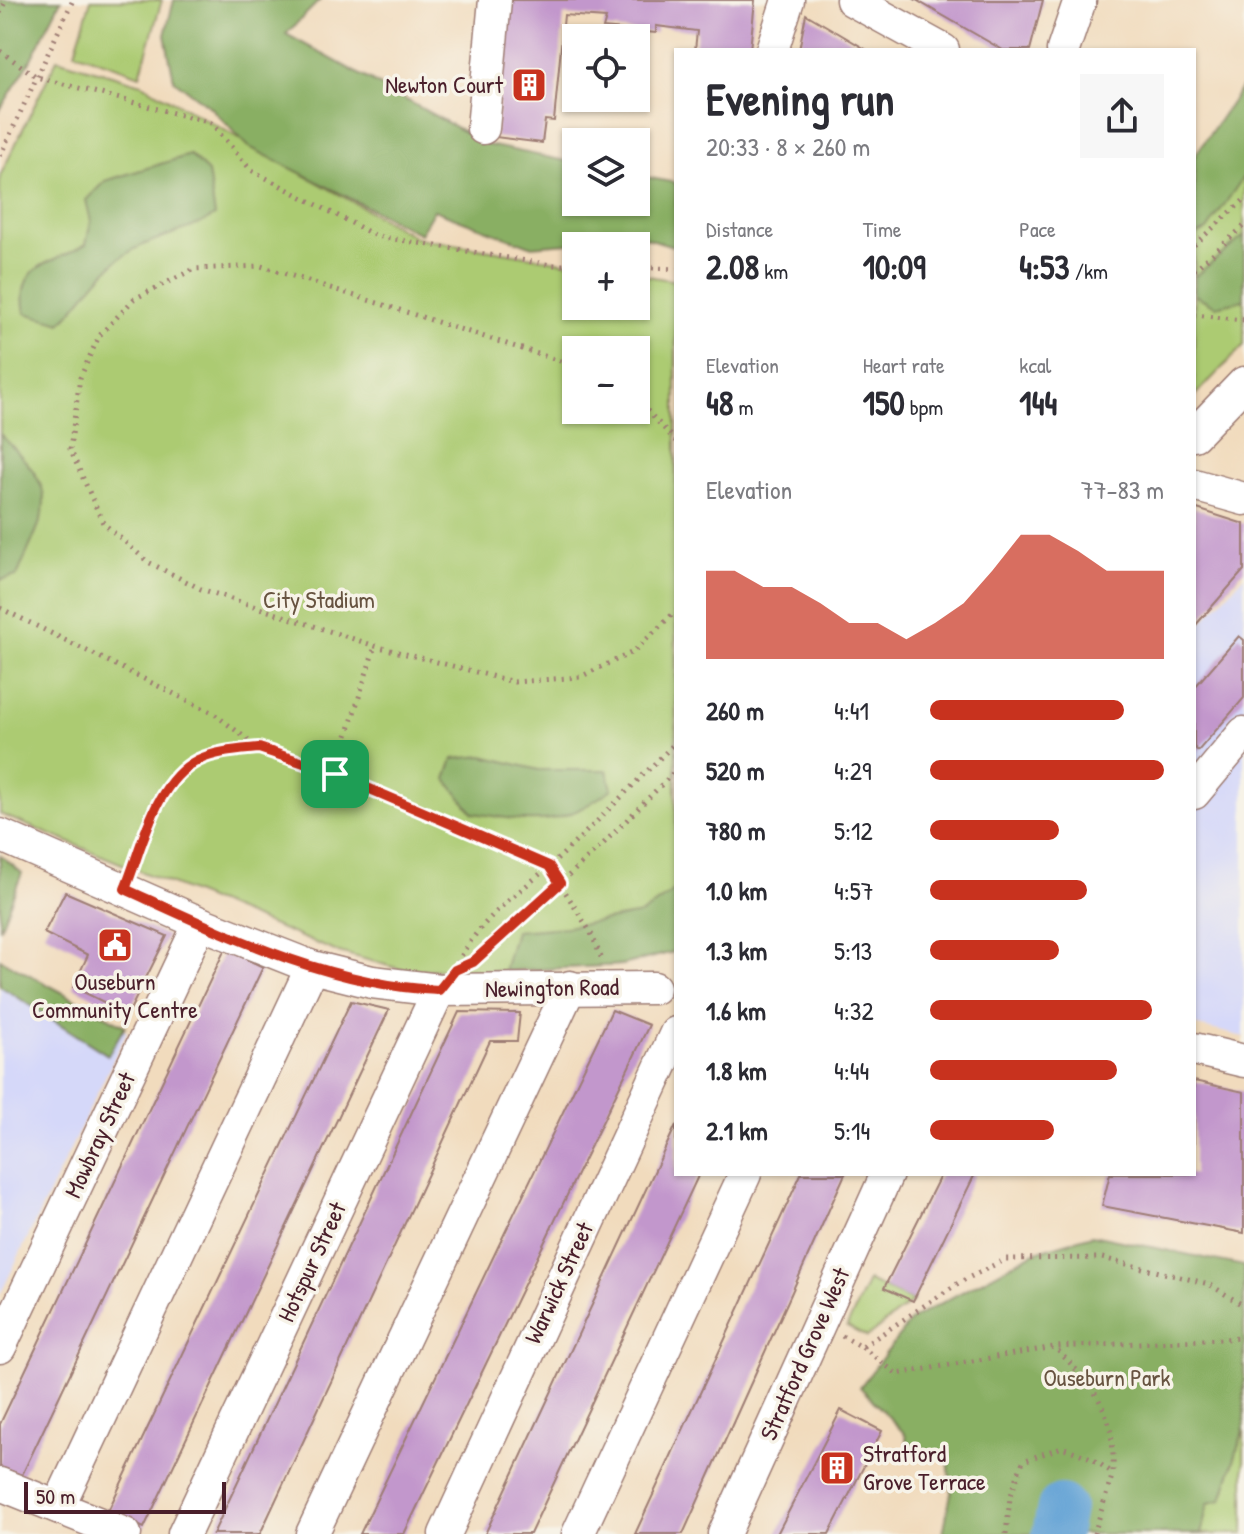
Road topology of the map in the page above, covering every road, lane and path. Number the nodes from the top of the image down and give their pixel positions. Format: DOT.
graph roads {
  1 [pos="6,0"];
  2 [pos="73,0"];
  3 [pos="495,0"];
  4 [pos="788,0"];
  5 [pos="852,0"];
  6 [pos="1080,0"];
  7 [pos="0,13"];
  8 [pos="773,48"];
  9 [pos="939,48"];
  10 [pos="1064,48"];
  11 [pos="0,51"];
  12 [pos="37,77"];
  13 [pos="483,128"];
  14 [pos="0,156"];
  15 [pos="1244,200"];
  16 [pos="1244,226"];
  17 [pos="1196,243"];
  18 [pos="562,265"];
  19 [pos="650,268"];
  20 [pos="1196,268"];
  21 [pos="674,269"];
  22 [pos="1196,315"];
  23 [pos="1244,320"];
  24 [pos="562,362"];
  25 [pos="1244,383"];
  26 [pos="650,414"];
  27 [pos="1196,433"];
  28 [pos="674,439"];
  29 [pos="1196,486"];
  30 [pos="1244,499"];
  31 [pos="0,608"];
  32 [pos="674,613"];
  33 [pos="375,646"];
  34 [pos="1244,733"];
  35 [pos="674,744"];
  36 [pos="259,748"];
  37 [pos="674,772"];
  38 [pos="335,774"];
  39 [pos="1196,791"];
  40 [pos="0,835"];
  41 [pos="549,866"];
  42 [pos="560,883"];
  43 [pos="125,889"];
  44 [pos="200,923"];
  45 [pos="312,967"];
  46 [pos="447,980"];
  47 [pos="612,986"];
  48 [pos="570,987"];
  49 [pos="654,988"];
  50 [pos="674,1037"];
  51 [pos="1196,1049"];
  52 [pos="1244,1061"];
  53 [pos="744,1176"];
  54 [pos="886,1176"];
  55 [pos="1244,1306"];
  56 [pos="818,1324"];
  57 [pos="1244,1338"];
  58 [pos="0,1347"];
  59 [pos="862,1347"];
  60 [pos="1054,1347"];
  61 [pos="1113,1473"];
  62 [pos="0,1484"];
  63 [pos="58,1507"];
  64 [pos="125,1534"];
  65 [pos="184,1534"];
  66 [pos="312,1534"];
  67 [pos="445,1534"];
  68 [pos="578,1534"];
  69 [pos="724,1534"];
  70 [pos="1006,1534"];
  71 [pos="1094,1534"];
  1 -- 7 [label="path"];
  2 -- 12 [label="path"];
  3 -- 13 [label="street"];
  4 -- 8 [label="street"];
  5 -- 9 [label="street"];
  6 -- 10 [label="street"];
  11 -- 12 [label="path"];
  12 -- 14 [label="path"];
  12 -- 18 [label="path"];
  15 -- 17 [label="path"];
  16 -- 20 [label="path"];
  19 -- 21 [label="path"];
  22 -- 23 [label="path"];
  24 -- 33 [label="path"];
  25 -- 27 [label="street"];
  26 -- 28 [label="path"];
  29 -- 30 [label="street"];
  31 -- 36 [label="path"];
  32 -- 33 [label="path"];
  33 -- 38 [label="path"];
  34 -- 39 [label="street"];
  35 -- 41 [label="path"];
  36 -- 38 [label="path"];
  36 -- 43 [label="path"];
  37 -- 42 [label="path"];
  38 -- 41 [label="path"];
  40 -- 43 [label="street, Newington Road"];
  41 -- 42 [label="path"];
  41 -- 46 [label="path"];
  42 -- 46 [label="path"];
  42 -- 47 [label="path"];
  43 -- 44 [label="street, Newington Road"];
  44 -- 45 [label="street, Newington Road"];
  44 -- 58 [label="street, Mowbray Street"];
  45 -- 46 [label="street, Newington Road"];
  45 -- 63 [label="street"];
  46 -- 48 [label="street, Newington Road"];
  46 -- 65 [label="street, Hotspur Street"];
  47 -- 48 [label="street, Newington Road"];
  47 -- 49 [label="street, Newington Road"];
  48 -- 66 [label="street"];
  50 -- 67 [label="street, Warwick Street"];
  51 -- 52 [label="street"];
  53 -- 68 [label="street"];
  54 -- 56 [label="street, Stratford Grove West"];
  55 -- 59 [label="path"];
  56 -- 59 [label="path"];
  56 -- 69 [label="street, Stratford Grove West"];
  57 -- 60 [label="path"];
  59 -- 60 [label="path"];
  60 -- 61 [label="path"];
  61 -- 70 [label="path"];
  61 -- 71 [label="path"];
  62 -- 63 [label="street"];
  63 -- 64 [label="street"];
}
